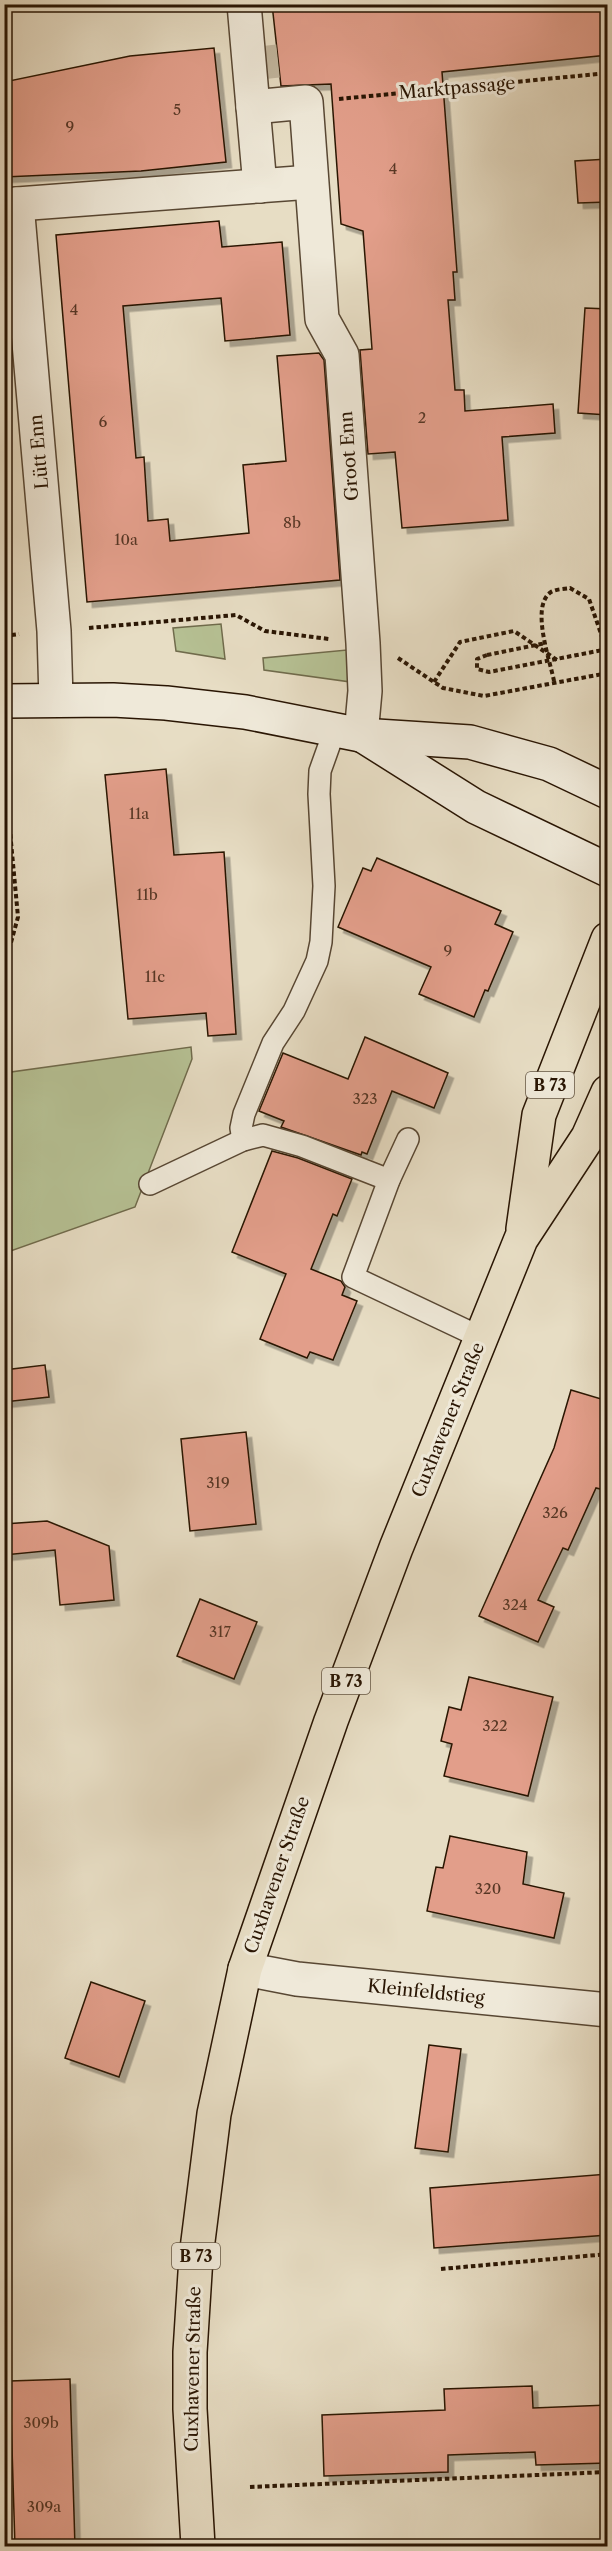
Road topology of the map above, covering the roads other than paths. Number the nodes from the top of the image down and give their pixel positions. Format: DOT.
graph roads {
  1 [pos="244,4"];
  2 [pos="253,107"];
  3 [pos="311,182"];
  4 [pos="260,186"];
  5 [pos="11,205"];
  6 [pos="56,699"];
  7 [pos="4,701"];
  8 [pos="348,732"];
  9 [pos="608,792"];
  10 [pos="608,870"];
  11 [pos="608,939"];
  12 [pos="608,1092"];
  13 [pos="408,1138"];
  14 [pos="243,1140"];
  15 [pos="389,1180"];
  16 [pos="150,1184"];
  17 [pos="521,1239"];
  18 [pos="482,1338"];
  19 [pos="245,1969"];
  20 [pos="608,2010"];
  21 [pos="198,2547"];
  1 -- 2 [label="street"];
  2 -- 3 [label="street, Groot Enn"];
  2 -- 4 [label="street"];
  3 -- 4 [label="street"];
  3 -- 8 [label="street, Groot Enn"];
  4 -- 5 [label="street"];
  5 -- 6 [label="street, Lütt Enn"];
  6 -- 7 [label="street"];
  6 -- 8 [label="street"];
  8 -- 9 [label="street"];
  8 -- 10 [label="street"];
  8 -- 14 [label="lane"];
  11 -- 17 [label="main road, Cuxhavener Straße / B 73"];
  12 -- 17 [label="main road, Cuxhavener Straße / B 73"];
  13 -- 15 [label="lane"];
  14 -- 15 [label="lane"];
  14 -- 16 [label="lane"];
  15 -- 18 [label="lane"];
  17 -- 18 [label="main road, Cuxhavener Straße / B 73"];
  18 -- 19 [label="main road, Cuxhavener Straße / B 73"];
  19 -- 20 [label="street, Kleinfeldstieg"];
  19 -- 21 [label="main road, Cuxhavener Straße / B 73"];
}
